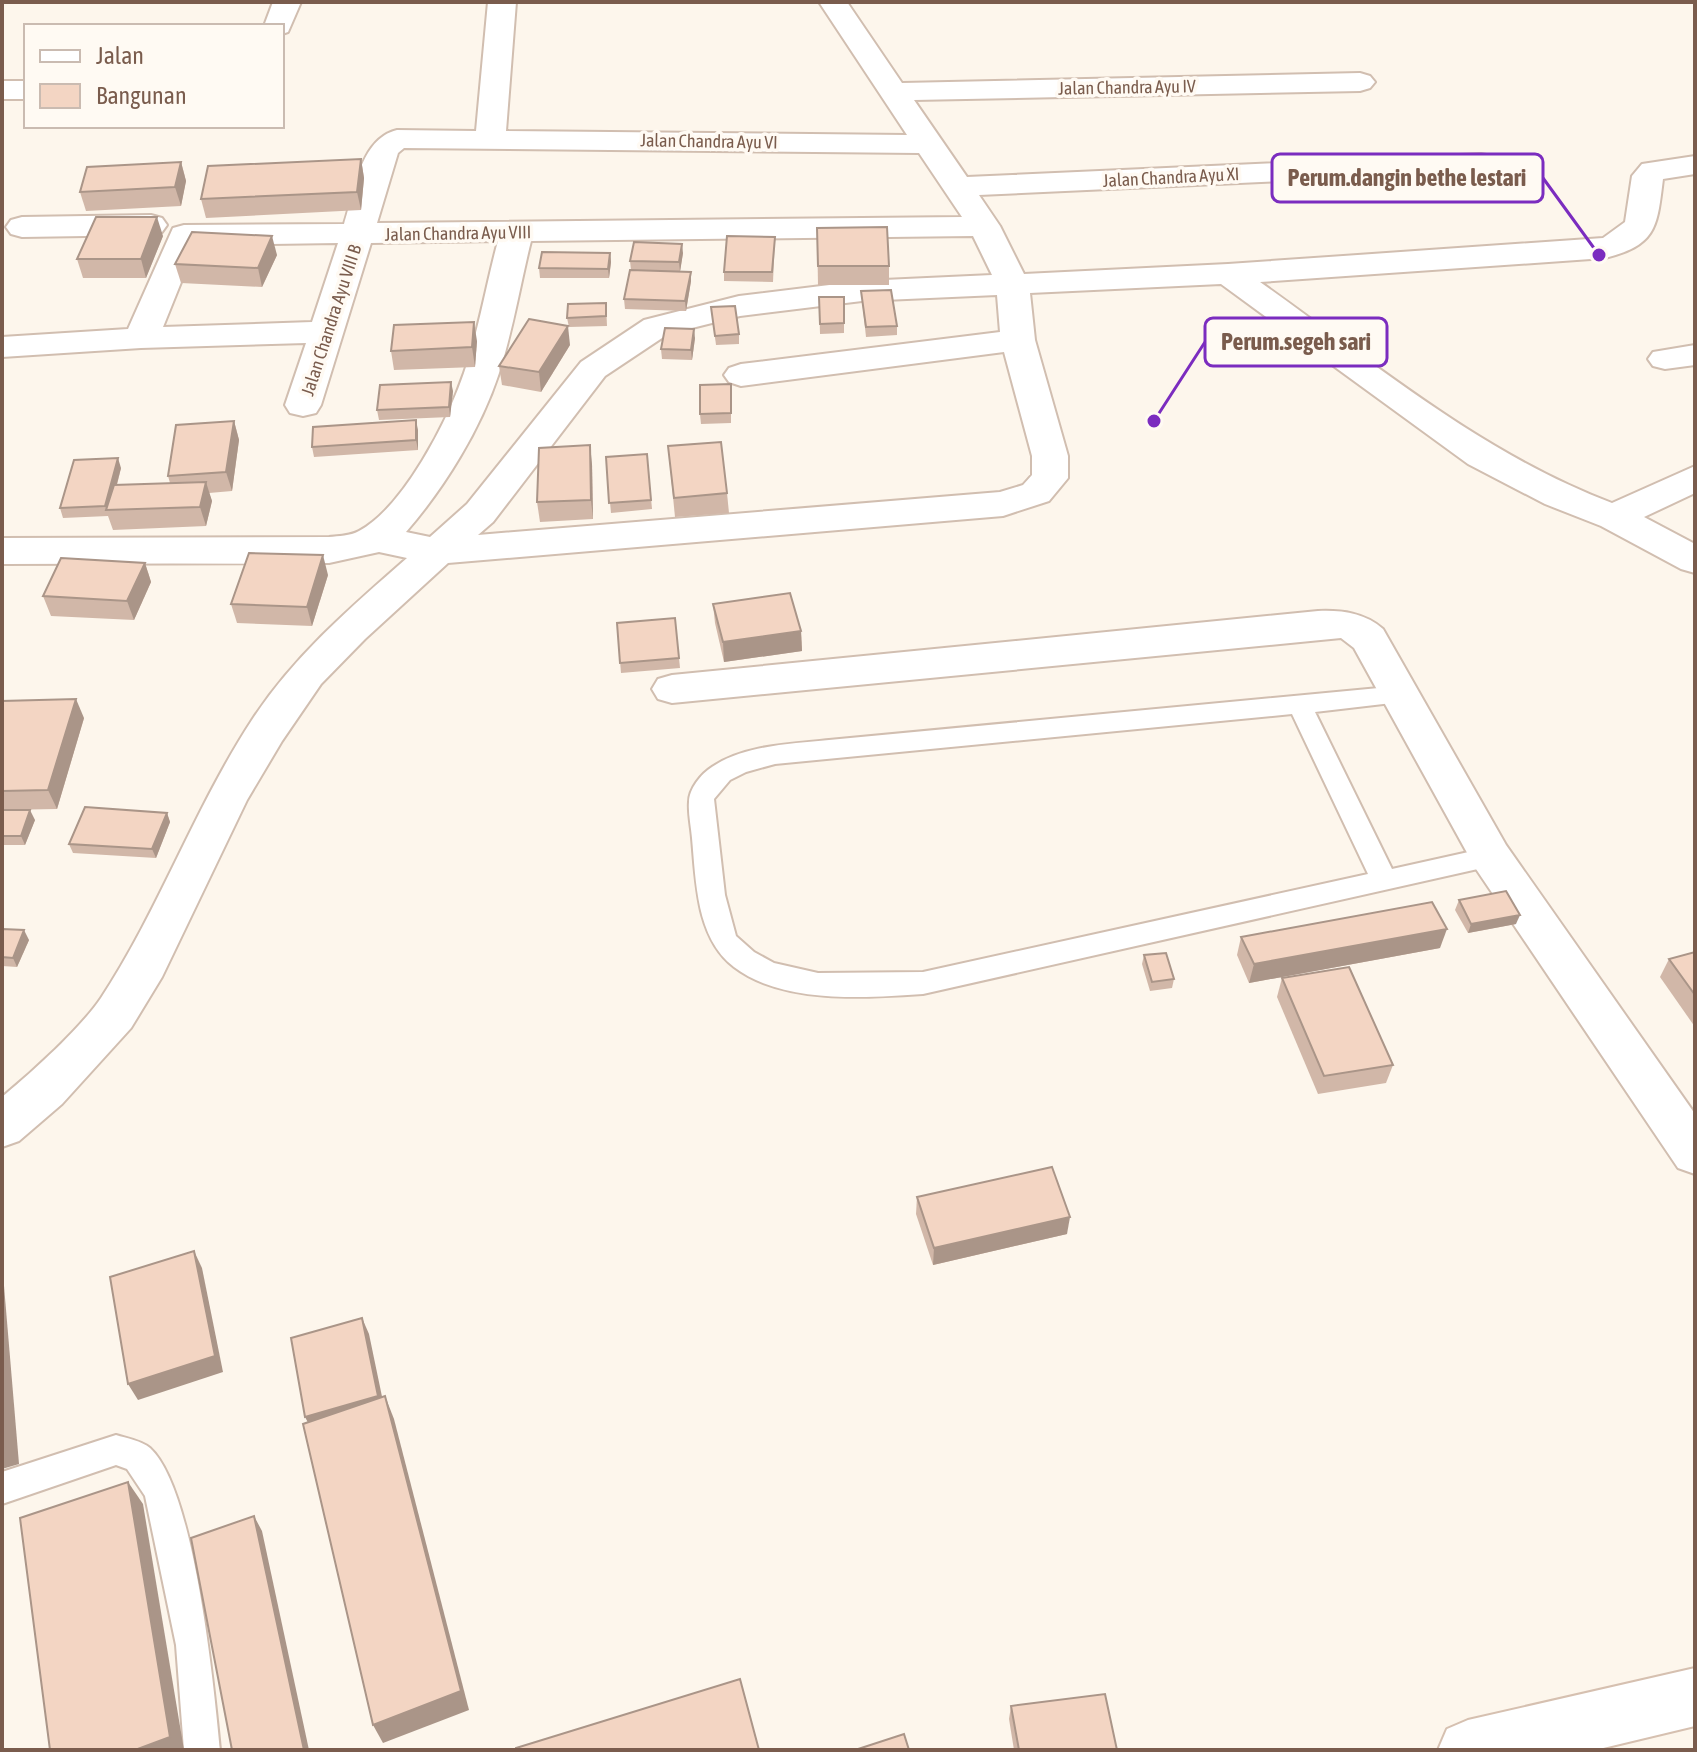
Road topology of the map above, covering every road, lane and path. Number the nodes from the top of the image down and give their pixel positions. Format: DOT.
graph roads {
  1 [pos="287,2"];
  2 [pos="502,2"];
  3 [pos="833,2"];
  4 [pos="279,24"];
  5 [pos="1360,82"];
  6 [pos="2,90"];
  7 [pos="24,90"];
  8 [pos="895,92"];
  9 [pos="489,138"];
  10 [pos="929,144"];
  11 [pos="1481,163"];
  12 [pos="1695,165"];
  13 [pos="957,187"];
  14 [pos="984,226"];
  15 [pos="22,227"];
  16 [pos="517,232"];
  17 [pos="359,234"];
  18 [pos="184,235"];
  19 [pos="1228,274"];
  20 [pos="1012,283"];
  21 [pos="325,332"];
  22 [pos="141,338"];
  23 [pos="1018,340"];
  24 [pos="2,347"];
  25 [pos="741,375"];
  26 [pos="303,405"];
  27 [pos="1695,478"];
  28 [pos="1614,517"];
  29 [pos="375,539"];
  30 [pos="2,551"];
  31 [pos="438,551"];
  32 [pos="1695,560"];
  33 [pos="672,689"];
  34 [pos="1400,695"];
  35 [pos="1301,707"];
  36 [pos="1491,857"];
  37 [pos="1384,880"];
  38 [pos="2,1126"];
  39 [pos="1695,1153"];
  40 [pos="2,1488"];
  41 [pos="1695,1697"];
  42 [pos="1574,1739"];
  43 [pos="202,1750"];
  44 [pos="1468,1750"];
  1 -- 4 [label="street"];
  2 -- 9 [label="street"];
  3 -- 8 [label="street"];
  5 -- 8 [label="street, Jalan Chandra Ayu IV"];
  6 -- 7 [label="street"];
  8 -- 10 [label="street"];
  9 -- 10 [label="street, Jalan Chandra Ayu VI"];
  9 -- 17 [label="street, Jalan Chandra Ayu VI"];
  10 -- 13 [label="street"];
  11 -- 13 [label="street, Jalan Chandra Ayu XI"];
  12 -- 19 [label="street"];
  13 -- 14 [label="street"];
  14 -- 16 [label="street, Jalan Chandra Ayu VIII"];
  14 -- 20 [label="street"];
  15 -- 18 [label="street, Jalan Chandra Ayu VIII"];
  16 -- 17 [label="street, Jalan Chandra Ayu VIII"];
  16 -- 29 [label="street"];
  17 -- 18 [label="street, Jalan Chandra Ayu VIII"];
  17 -- 21 [label="street, Jalan Chandra Ayu VIII B"];
  18 -- 22 [label="street"];
  19 -- 20 [label="street"];
  19 -- 28 [label="street"];
  20 -- 23 [label="street"];
  20 -- 31 [label="street"];
  21 -- 22 [label="street"];
  21 -- 26 [label="street, Jalan Chandra Ayu VIII B"];
  22 -- 24 [label="street"];
  23 -- 25 [label="street"];
  23 -- 31 [label="street"];
  27 -- 28 [label="street"];
  28 -- 32 [label="street"];
  29 -- 30 [label="street"];
  29 -- 31 [label="street"];
  31 -- 38 [label="street"];
  33 -- 34 [label="street"];
  34 -- 35 [label="lane"];
  34 -- 36 [label="street"];
  35 -- 37 [label="lane"];
  35 -- 37 [label="lane"];
  36 -- 37 [label="lane"];
  36 -- 39 [label="street"];
  40 -- 43 [label="lane"];
  41 -- 42 [label="street"];
  42 -- 44 [label="street"];
}
